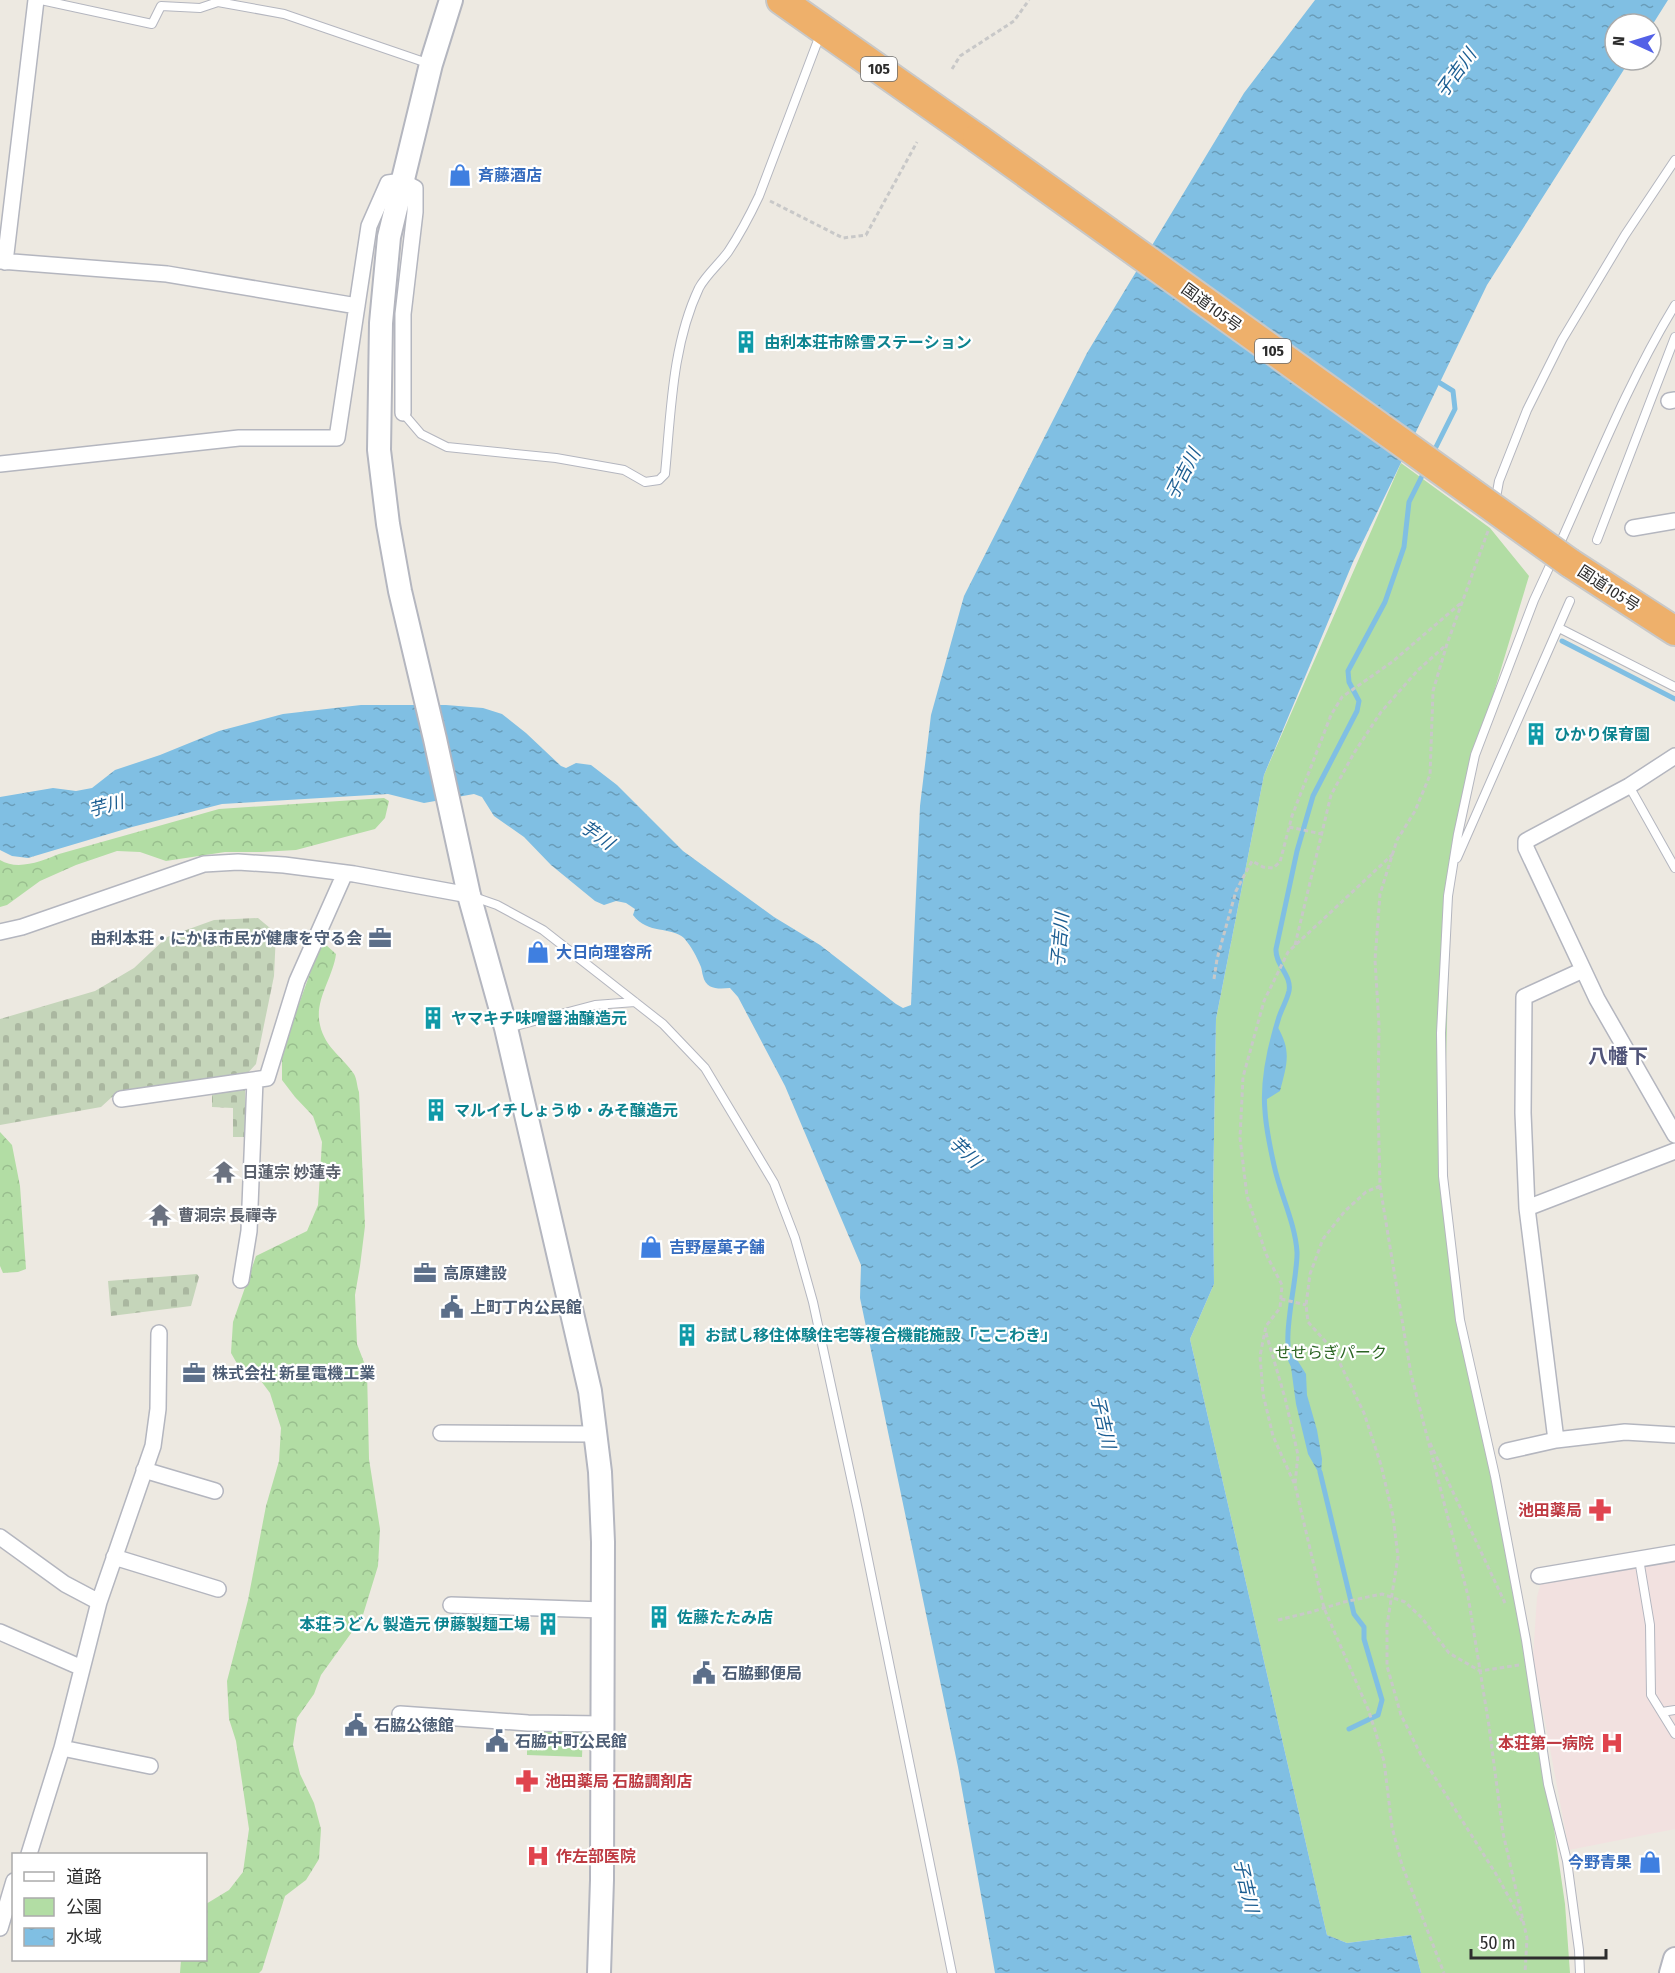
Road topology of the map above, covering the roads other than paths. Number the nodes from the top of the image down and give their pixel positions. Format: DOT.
graph roads {
  1 [pos="38,0"];
  2 [pos="451,0"];
  3 [pos="781,0"];
  4 [pos="822,28"];
  5 [pos="431,64"];
  6 [pos="1675,160"];
  7 [pos="402,181"];
  8 [pos="2,261"];
  9 [pos="1675,305"];
  10 [pos="357,306"];
  11 [pos="1675,337"];
  12 [pos="403,413"];
  13 [pos="0,464"];
  14 [pos="1675,521"];
  15 [pos="1490,528"];
  16 [pos="1633,528"];
  17 [pos="1597,540"];
  18 [pos="1570,601"];
  19 [pos="1559,628"];
  20 [pos="1675,631"];
  21 [pos="1675,687"];
  22 [pos="1675,756"];
  23 [pos="1629,786"];
  24 [pos="1675,868"];
  25 [pos="345,873"];
  26 [pos="1451,873"];
  27 [pos="469,895"];
  28 [pos="0,932"];
  29 [pos="1583,970"];
  30 [pos="635,1002"];
  31 [pos="506,1028"];
  32 [pos="255,1080"];
  33 [pos="121,1100"];
  34 [pos="1675,1135"];
  35 [pos="1675,1151"];
  36 [pos="1527,1208"];
  37 [pos="241,1280"];
  38 [pos="159,1333"];
  39 [pos="441,1433"];
  40 [pos="595,1434"];
  41 [pos="1675,1435"];
  42 [pos="1556,1440"];
  43 [pos="1507,1451"];
  44 [pos="144,1470"];
  45 [pos="216,1491"];
  46 [pos="0,1537"];
  47 [pos="1675,1553"];
  48 [pos="114,1557"];
  49 [pos="1639,1559"];
  50 [pos="1539,1576"];
  51 [pos="218,1589"];
  52 [pos="99,1602"];
  53 [pos="451,1605"];
  54 [pos="603,1610"];
  55 [pos="0,1632"];
  56 [pos="82,1668"];
  57 [pos="1675,1710"];
  58 [pos="1662,1712"];
  59 [pos="400,1714"];
  60 [pos="602,1724"];
  61 [pos="1675,1734"];
  62 [pos="62,1748"];
  63 [pos="150,1766"];
  64 [pos="29,1853"];
  65 [pos="12,1888"];
  66 [pos="0,1928"];
  67 [pos="1675,1959"];
  68 [pos="599,1973"];
  69 [pos="952,1973"];
  70 [pos="1580,1973"];
  71 [pos="1671,1973"];
  1 -- 5 [label="lane"];
  1 -- 8 [label="street"];
  2 -- 5 [label="street"];
  3 -- 4 [label="highway, 国道105号 / 105"];
  4 -- 12 [label="lane"];
  4 -- 20 [label="highway, 国道105号 / 105, bridge"];
  5 -- 7 [label="street"];
  6 -- 15 [label="lane"];
  7 -- 10 [label="street"];
  7 -- 12 [label="street"];
  7 -- 27 [label="street"];
  8 -- 10 [label="street"];
  9 -- 26 [label="lane"];
  10 -- 13 [label="street"];
  11 -- 17 [label="lane"];
  14 -- 16 [label="street"];
  18 -- 19 [label="lane"];
  19 -- 21 [label="lane"];
  19 -- 26 [label="lane"];
  22 -- 23 [label="street"];
  23 -- 24 [label="lane"];
  23 -- 29 [label="street"];
  25 -- 27 [label="street"];
  25 -- 28 [label="street"];
  25 -- 32 [label="street"];
  26 -- 70 [label="lane"];
  27 -- 30 [label="lane"];
  27 -- 31 [label="street"];
  29 -- 34 [label="street"];
  29 -- 36 [label="street"];
  30 -- 31 [label="lane"];
  30 -- 69 [label="lane"];
  31 -- 40 [label="street"];
  32 -- 33 [label="street"];
  32 -- 37 [label="street"];
  35 -- 36 [label="street"];
  36 -- 42 [label="street"];
  38 -- 44 [label="street"];
  39 -- 40 [label="street"];
  40 -- 54 [label="street"];
  41 -- 42 [label="street"];
  42 -- 43 [label="street"];
  44 -- 45 [label="street"];
  44 -- 48 [label="street"];
  46 -- 52 [label="street"];
  47 -- 49 [label="street"];
  48 -- 51 [label="street"];
  48 -- 52 [label="street"];
  49 -- 50 [label="street"];
  49 -- 58 [label="lane"];
  52 -- 56 [label="street"];
  53 -- 54 [label="street"];
  54 -- 60 [label="street"];
  55 -- 56 [label="street"];
  56 -- 62 [label="street"];
  57 -- 58 [label="lane"];
  58 -- 61 [label="lane"];
  59 -- 60 [label="street"];
  60 -- 68 [label="street"];
  62 -- 63 [label="street"];
  62 -- 64 [label="street"];
  65 -- 66 [label="street"];
  67 -- 71 [label="street"];
}
